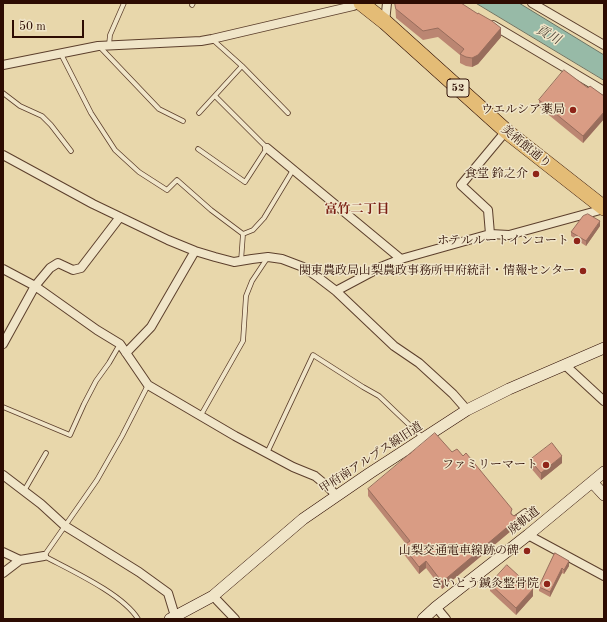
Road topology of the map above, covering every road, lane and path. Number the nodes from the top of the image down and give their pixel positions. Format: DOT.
graph roads {
  1 [pos="124,3"];
  2 [pos="361,3"];
  3 [pos="387,3"];
  4 [pos="532,3"];
  5 [pos="484,19"];
  6 [pos="385,22"];
  7 [pos="212,39"];
  8 [pos="109,45"];
  9 [pos="604,45"];
  10 [pos="98,46"];
  11 [pos="61,53"];
  12 [pos="3,65"];
  13 [pos="242,66"];
  14 [pos="604,91"];
  15 [pos="3,93"];
  16 [pos="215,96"];
  17 [pos="288,112"];
  18 [pos="199,113"];
  19 [pos="183,121"];
  20 [pos="506,131"];
  21 [pos="267,148"];
  22 [pos="198,149"];
  23 [pos="71,151"];
  24 [pos="3,155"];
  25 [pos="293,170"];
  26 [pos="604,209"];
  27 [pos="120,217"];
  28 [pos="243,234"];
  29 [pos="490,234"];
  30 [pos="195,251"];
  31 [pos="268,257"];
  32 [pos="401,259"];
  33 [pos="241,261"];
  34 [pos="3,269"];
  35 [pos="35,286"];
  36 [pos="336,291"];
  37 [pos="3,344"];
  38 [pos="120,344"];
  39 [pos="604,348"];
  40 [pos="126,353"];
  41 [pos="565,364"];
  42 [pos="148,384"];
  43 [pos="604,401"];
  44 [pos="3,407"];
  45 [pos="467,410"];
  46 [pos="201,415"];
  47 [pos="424,439"];
  48 [pos="46,452"];
  49 [pos="267,453"];
  50 [pos="604,472"];
  51 [pos="3,475"];
  52 [pos="592,482"];
  53 [pos="24,491"];
  54 [pos="604,495"];
  55 [pos="337,496"];
  56 [pos="525,511"];
  57 [pos="514,519"];
  58 [pos="65,526"];
  59 [pos="528,535"];
  60 [pos="3,552"];
  61 [pos="44,556"];
  62 [pos="20,560"];
  63 [pos="3,573"];
  64 [pos="604,576"];
  65 [pos="213,596"];
  66 [pos="436,607"];
  67 [pos="172,618"];
  68 [pos="138,619"];
  69 [pos="235,619"];
  70 [pos="423,619"];
  71 [pos="446,619"];
  1 -- 8 [label="lane"];
  2 -- 6 [label="highway, 美術館通り / 52"];
  2 -- 7 [label="street"];
  3 -- 6 [label="street"];
  4 -- 9 [label="street"];
  5 -- 14 [label="street"];
  6 -- 20 [label="highway, 美術館通り / 52"];
  7 -- 8 [label="street"];
  7 -- 13 [label="lane"];
  8 -- 10 [label="street"];
  10 -- 11 [label="street"];
  10 -- 19 [label="lane"];
  11 -- 12 [label="street"];
  11 -- 28 [label="lane"];
  13 -- 16 [label="lane"];
  13 -- 17 [label="lane"];
  15 -- 23 [label="lane"];
  16 -- 18 [label="lane"];
  16 -- 21 [label="lane"];
  20 -- 26 [label="highway, 美術館通り / 52"];
  20 -- 29 [label="street"];
  21 -- 22 [label="lane"];
  21 -- 25 [label="street"];
  24 -- 27 [label="street"];
  25 -- 28 [label="lane"];
  25 -- 32 [label="street"];
  26 -- 29 [label="street"];
  27 -- 30 [label="street"];
  27 -- 35 [label="street"];
  28 -- 33 [label="lane"];
  29 -- 32 [label="street"];
  30 -- 33 [label="street"];
  30 -- 40 [label="street"];
  31 -- 33 [label="street"];
  31 -- 36 [label="street"];
  31 -- 46 [label="lane"];
  32 -- 36 [label="street"];
  34 -- 35 [label="street"];
  35 -- 37 [label="street"];
  35 -- 38 [label="street"];
  36 -- 45 [label="street"];
  38 -- 40 [label="street"];
  38 -- 44 [label="lane"];
  39 -- 41 [label="street, 甲府南アルプス線旧道"];
  40 -- 42 [label="street"];
  41 -- 43 [label="street"];
  41 -- 45 [label="street, 甲府南アルプス線旧道"];
  42 -- 46 [label="street"];
  42 -- 58 [label="lane"];
  45 -- 47 [label="street, 甲府南アルプス線旧道"];
  46 -- 49 [label="street"];
  47 -- 49 [label="lane"];
  47 -- 55 [label="street, 甲府南アルプス線旧道"];
  48 -- 53 [label="lane"];
  49 -- 55 [label="street"];
  50 -- 52 [label="street, 廃軌道"];
  51 -- 53 [label="street"];
  52 -- 54 [label="street"];
  52 -- 59 [label="street, 廃軌道"];
  53 -- 58 [label="street"];
  55 -- 65 [label="street, 甲府南アルプス線旧道"];
  56 -- 57 [label="lane"];
  58 -- 61 [label="lane"];
  58 -- 67 [label="street"];
  59 -- 64 [label="street"];
  59 -- 66 [label="street, 廃軌道"];
  60 -- 62 [label="street"];
  61 -- 62 [label="street"];
  61 -- 68 [label="lane"];
  62 -- 63 [label="street"];
  65 -- 67 [label="street, 甲府南アルプス線旧道"];
  65 -- 69 [label="street"];
  66 -- 70 [label="street, 廃軌道"];
  66 -- 71 [label="street"];
}
